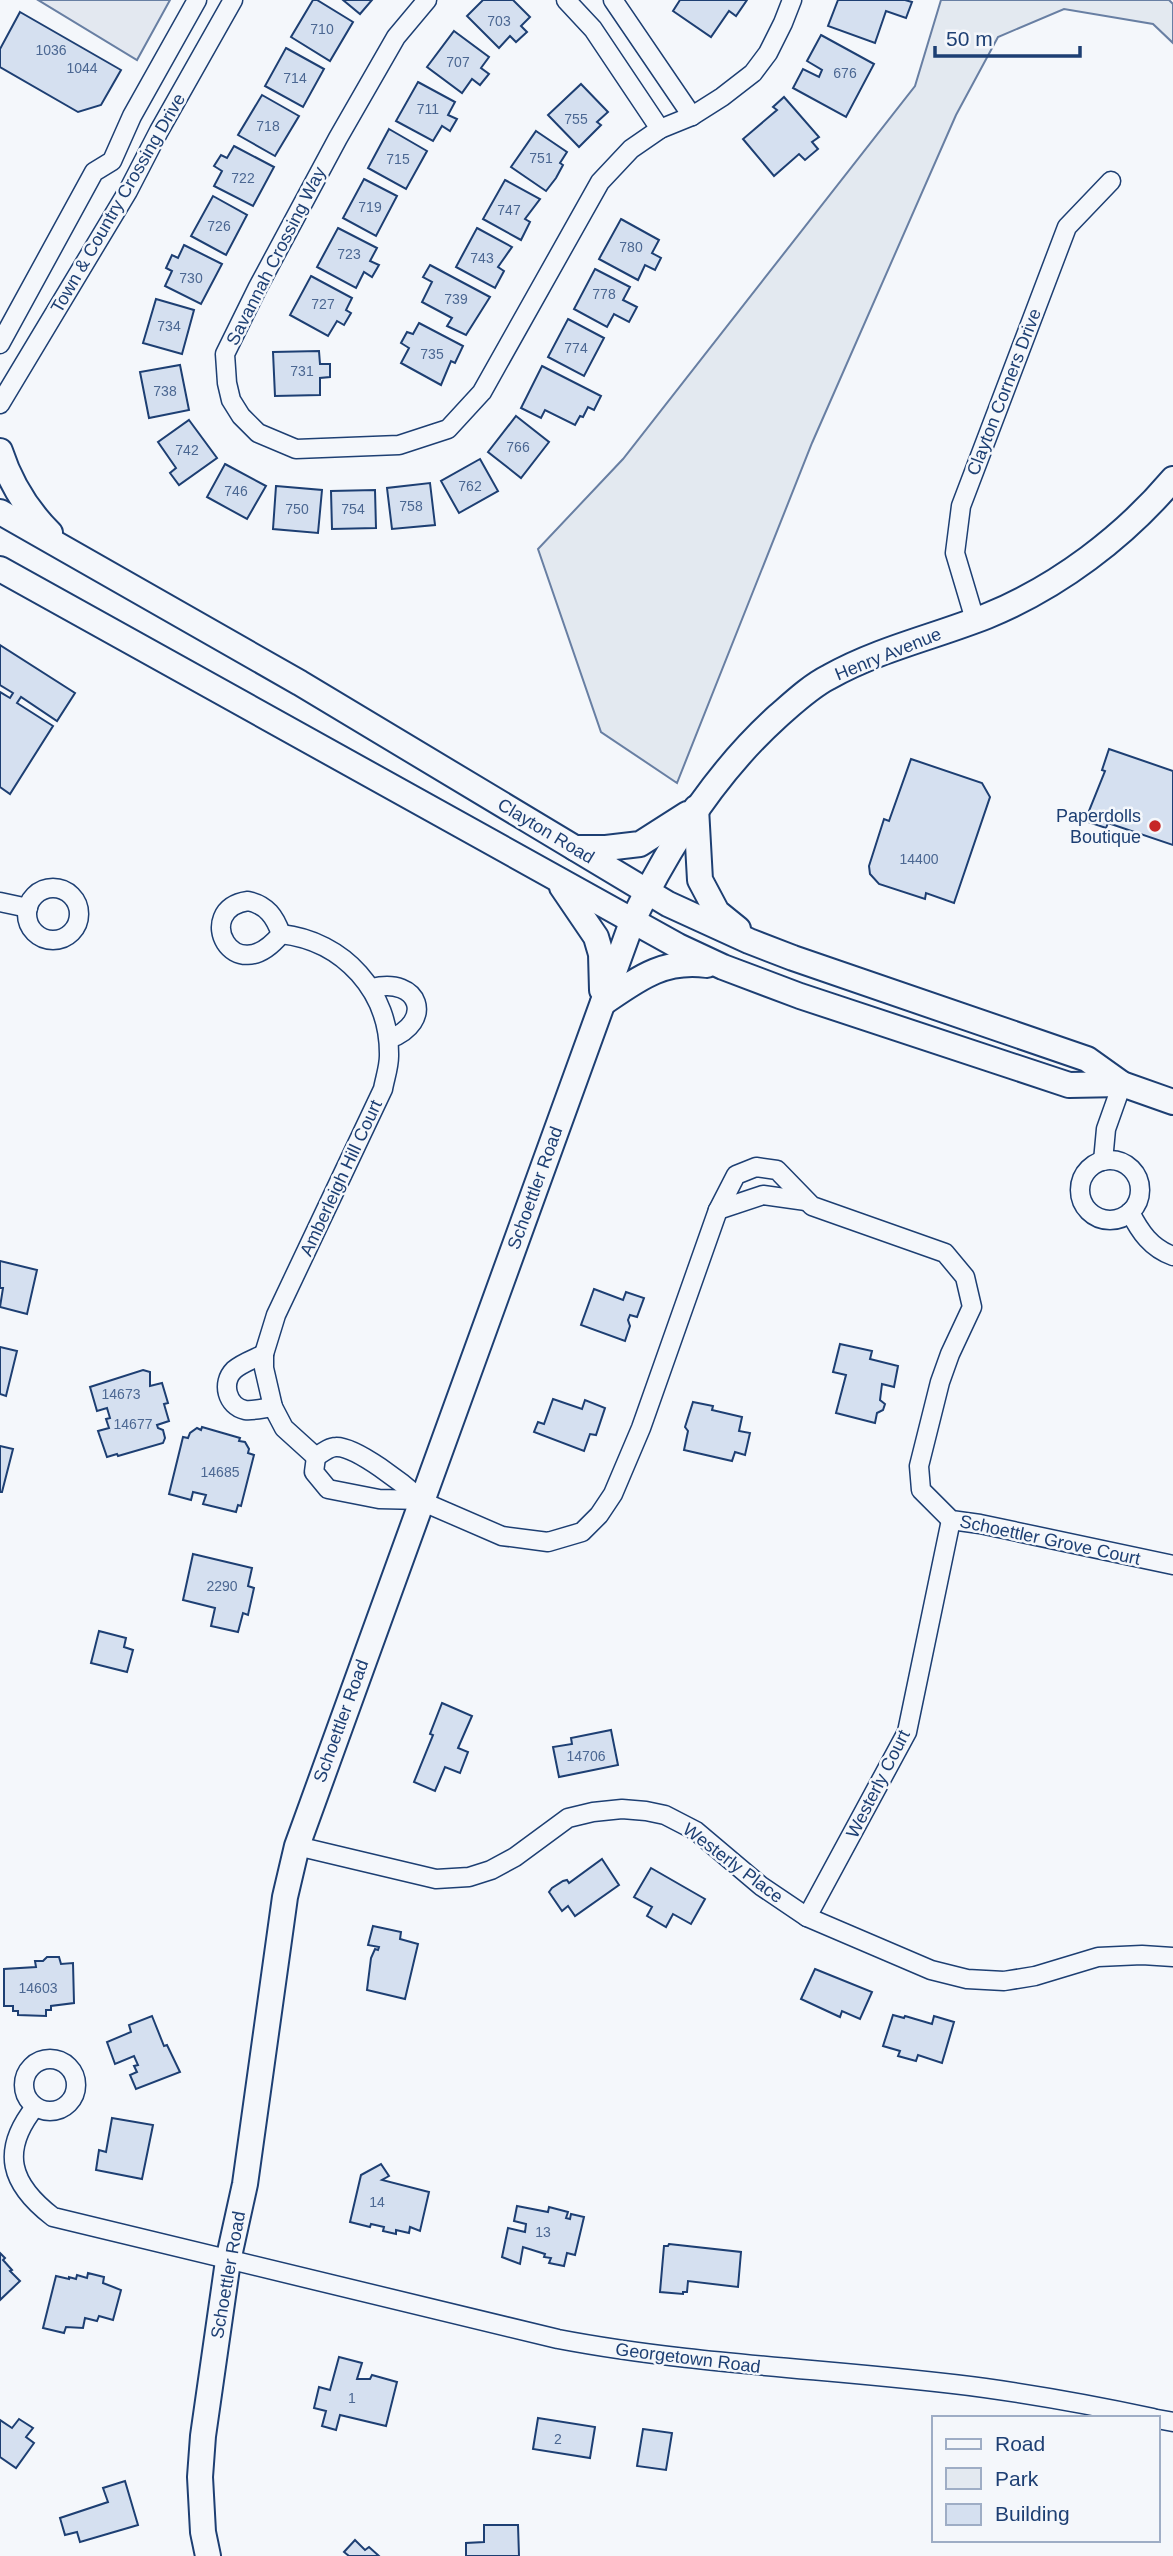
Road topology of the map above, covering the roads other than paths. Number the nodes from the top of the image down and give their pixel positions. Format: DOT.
graph roads {
  1 [pos="197,0"];
  2 [pos="233,0"];
  3 [pos="427,0"];
  4 [pos="566,0"];
  5 [pos="613,0"];
  6 [pos="792,0"];
  7 [pos="692,116"];
  8 [pos="660,129"];
  9 [pos="1111,181"];
  10 [pos="0,344"];
  11 [pos="0,404"];
  12 [pos="0,451"];
  13 [pos="1173,479"];
  14 [pos="0,512"];
  15 [pos="65,549"];
  16 [pos="0,569"];
  17 [pos="975,620"];
  18 [pos="696,808"];
  19 [pos="575,848"];
  20 [pos="558,880"];
  21 [pos="646,891"];
  22 [pos="0,902"];
  23 [pos="27,908"];
  24 [pos="632,922"];
  25 [pos="281,934"];
  26 [pos="749,941"];
  27 [pos="723,967"];
  28 [pos="372,988"];
  29 [pos="603,1003"];
  30 [pos="389,1039"];
  31 [pos="1122,1084"];
  32 [pos="1173,1102"];
  33 [pos="1103,1161"];
  34 [pos="806,1201"];
  35 [pos="718,1210"];
  36 [pos="1130,1212"];
  37 [pos="1173,1255"];
  38 [pos="264,1354"];
  39 [pos="273,1407"];
  40 [pos="316,1457"];
  41 [pos="421,1500"];
  42 [pos="951,1520"];
  43 [pos="1173,1565"];
  44 [pos="297,1846"];
  45 [pos="807,1917"];
  46 [pos="1173,1957"];
  47 [pos="35,2107"];
  48 [pos="229,2261"];
  49 [pos="1146,2416"];
  50 [pos="208,2556"];
  1 -- 10 [label="street, Town & Country Crossing Drive"];
  2 -- 11 [label="street, Town & Country Crossing Drive"];
  3 -- 8 [label="street, Savannah Crossing Way"];
  4 -- 8 [label="street"];
  5 -- 7 [label="street"];
  6 -- 7 [label="street, Savannah Crossing Way"];
  7 -- 8 [label="street, Savannah Crossing Way"];
  9 -- 17 [label="street, Clayton Corners Drive"];
  12 -- 15 [label="main road"];
  13 -- 17 [label="main road, Henry Avenue"];
  14 -- 15 [label="main road, Clayton Road"];
  15 -- 19 [label="main road, Clayton Road"];
  16 -- 20 [label="main road, Clayton Road"];
  17 -- 18 [label="main road, Henry Avenue"];
  18 -- 19 [label="main road"];
  18 -- 21 [label="main road, Henry Avenue"];
  18 -- 26 [label="main road"];
  19 -- 21 [label="main road, Clayton Road"];
  20 -- 24 [label="main road, Clayton Road"];
  20 -- 29 [label="main road"];
  21 -- 24 [label="main road, Henry Avenue"];
  21 -- 26 [label="main road, Clayton Road"];
  22 -- 23 [label="street"];
  24 -- 27 [label="main road, Clayton Road"];
  24 -- 29 [label="main road, Schoettler Road"];
  25 -- 28 [label="street, Amberleigh Hill Court"];
  26 -- 31 [label="main road, Clayton Road"];
  27 -- 29 [label="main road"];
  27 -- 31 [label="main road, Clayton Road"];
  28 -- 30 [label="street, Amberleigh Hill Court"];
  28 -- 30 [label="street"];
  29 -- 41 [label="main road, Schoettler Road"];
  30 -- 38 [label="street, Amberleigh Hill Court"];
  31 -- 32 [label="main road, Clayton Road"];
  31 -- 33 [label="street"];
  33 -- 36 [label="street"];
  33 -- 36 [label="street"];
  34 -- 35 [label="street, Schoettler Grove Court"];
  34 -- 35 [label="street, Schoettler Grove Court"];
  34 -- 42 [label="street, Schoettler Grove Court"];
  35 -- 41 [label="street, Schoettler Grove Court"];
  36 -- 37 [label="street"];
  38 -- 39 [label="street, Amberleigh Hill Court"];
  38 -- 39 [label="street"];
  39 -- 40 [label="street, Amberleigh Hill Court"];
  40 -- 41 [label="street"];
  40 -- 41 [label="street, Amberleigh Hill Court"];
  41 -- 44 [label="main road, Schoettler Road"];
  42 -- 43 [label="street, Schoettler Grove Court"];
  42 -- 45 [label="street, Westerly Court"];
  44 -- 45 [label="street, Westerly Place"];
  44 -- 48 [label="main road, Schoettler Road"];
  45 -- 46 [label="street, Westerly Place"];
  47 -- 48 [label="street, Georgetown Road"];
  48 -- 49 [label="street, Georgetown Road"];
  48 -- 50 [label="main road, Schoettler Road"];
}
